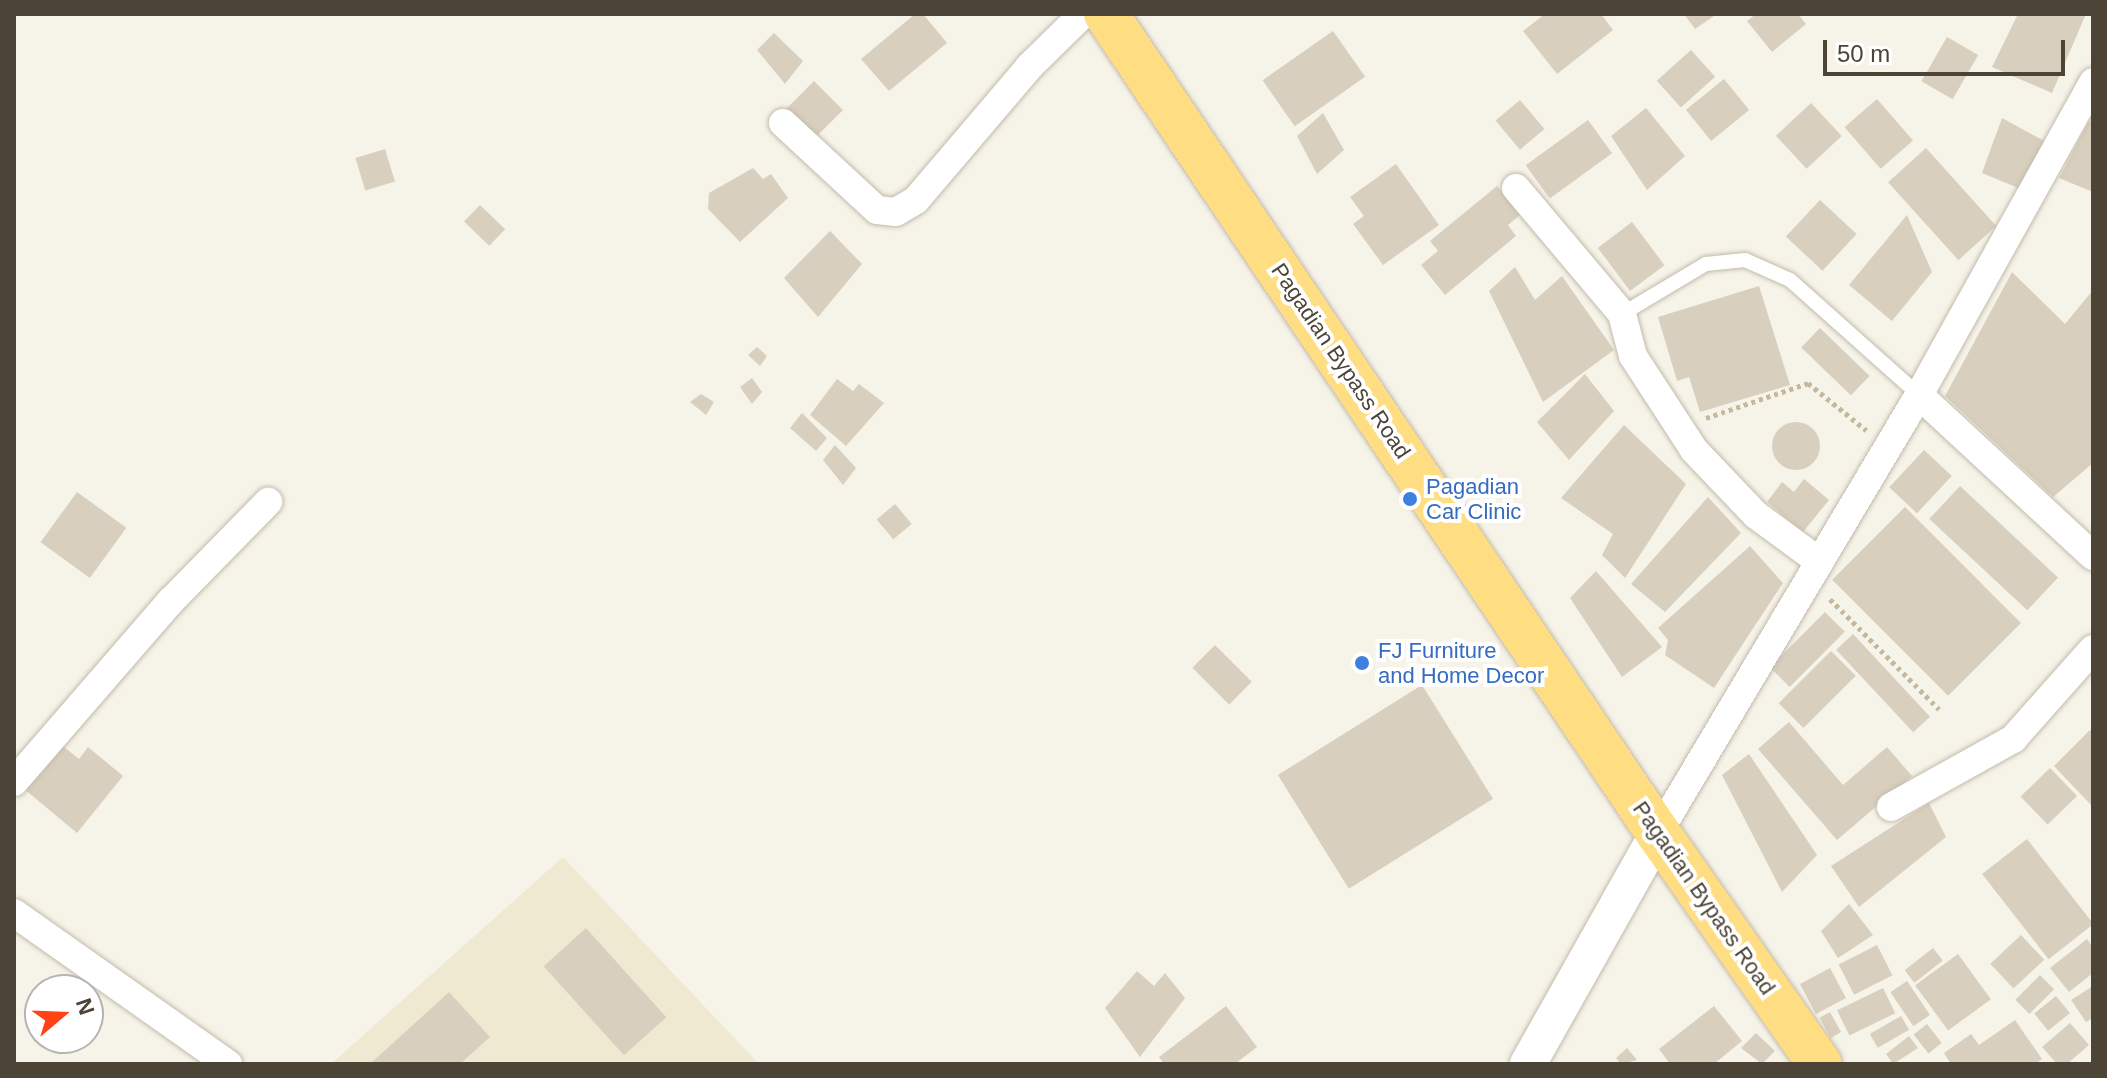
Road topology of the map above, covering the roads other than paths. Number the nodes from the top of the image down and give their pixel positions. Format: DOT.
graph roads {
  1 [pos="1083,14"];
  2 [pos="1106,14"];
  3 [pos="2093,82"];
  4 [pos="783,123"];
  5 [pos="1516,188"];
  6 [pos="1622,314"];
  7 [pos="1919,395"];
  8 [pos="268,502"];
  9 [pos="2093,556"];
  10 [pos="1815,571"];
  11 [pos="2093,649"];
  12 [pos="14,782"];
  13 [pos="1891,807"];
  14 [pos="1658,833"];
  15 [pos="14,913"];
  16 [pos="228,1064"];
  17 [pos="1528,1064"];
  18 [pos="1820,1064"];
  1 -- 4 [label="street"];
  2 -- 14 [label="highway, Pagadian Bypass Road"];
  3 -- 7 [label="street"];
  5 -- 6 [label="street"];
  6 -- 7 [label="lane"];
  6 -- 10 [label="street"];
  7 -- 9 [label="street"];
  7 -- 10 [label="street"];
  8 -- 12 [label="street"];
  10 -- 14 [label="street"];
  11 -- 13 [label="street"];
  14 -- 17 [label="street"];
  14 -- 18 [label="highway, Pagadian Bypass Road"];
  15 -- 16 [label="street"];
}
